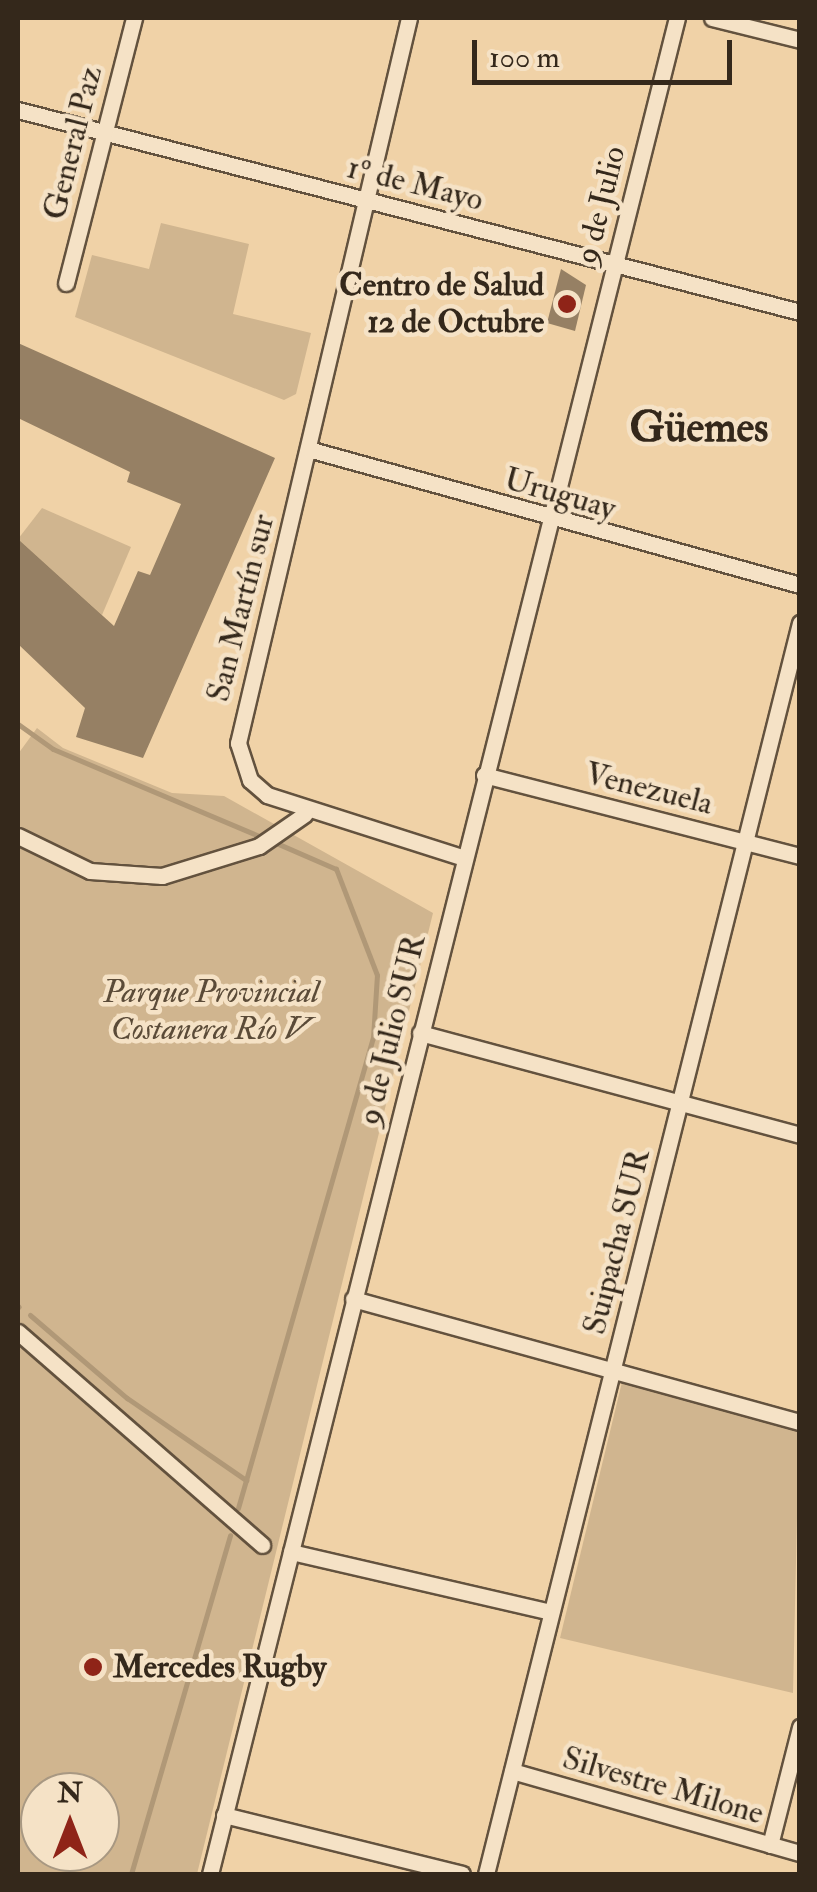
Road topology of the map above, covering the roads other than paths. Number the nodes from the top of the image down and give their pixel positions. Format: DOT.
graph roads {
  1 [pos="134,18"];
  2 [pos="410,18"];
  3 [pos="677,18"];
  4 [pos="712,18"];
  5 [pos="800,40"];
  6 [pos="18,110"];
  7 [pos="102,132"];
  8 [pos="367,200"];
  9 [pos="614,264"];
  10 [pos="66,283"];
  11 [pos="800,312"];
  12 [pos="308,449"];
  13 [pos="550,522"];
  14 [pos="800,586"];
  15 [pos="800,624"];
  16 [pos="484,775"];
  17 [pos="305,814"];
  18 [pos="18,836"];
  19 [pos="745,842"];
  20 [pos="800,856"];
  21 [pos="464,858"];
  22 [pos="420,1032"];
  23 [pos="680,1103"];
  24 [pos="800,1135"];
  25 [pos="353,1299"];
  26 [pos="18,1332"];
  27 [pos="615,1365"];
  28 [pos="800,1422"];
  29 [pos="262,1545"];
  30 [pos="291,1552"];
  31 [pos="552,1612"];
  32 [pos="800,1727"];
  33 [pos="512,1771"];
  34 [pos="224,1814"];
  35 [pos="770,1845"];
  36 [pos="800,1853"];
  37 [pos="210,1874"];
  38 [pos="462,1874"];
  39 [pos="486,1874"];
  1 -- 7 [label="street, General Paz"];
  2 -- 8 [label="street, San Martín sur"];
  3 -- 9 [label="street, 9 de Julio"];
  4 -- 5 [label="street"];
  6 -- 7 [label="street, 1º de Mayo"];
  7 -- 8 [label="street, 1º de Mayo"];
  7 -- 10 [label="street, General Paz"];
  8 -- 9 [label="street, 1º de Mayo"];
  8 -- 12 [label="street, San Martín sur"];
  9 -- 11 [label="street, 1º de Mayo"];
  9 -- 13 [label="street, 9 de Julio"];
  12 -- 13 [label="street, Uruguay"];
  12 -- 17 [label="street, San Martín sur"];
  13 -- 14 [label="street, Uruguay"];
  13 -- 16 [label="street, 9 de Julio SUR"];
  15 -- 19 [label="street, Suipacha SUR"];
  16 -- 19 [label="street, Venezuela"];
  16 -- 21 [label="street, 9 de Julio SUR"];
  17 -- 18 [label="street"];
  17 -- 21 [label="street"];
  19 -- 20 [label="street, Venezuela"];
  19 -- 23 [label="street, Suipacha SUR"];
  21 -- 22 [label="street, 9 de Julio SUR"];
  22 -- 23 [label="street"];
  22 -- 25 [label="street, 9 de Julio SUR"];
  23 -- 24 [label="street"];
  23 -- 27 [label="street, Suipacha SUR"];
  25 -- 27 [label="street"];
  25 -- 30 [label="street, 9 de Julio SUR"];
  26 -- 29 [label="street"];
  27 -- 28 [label="street"];
  27 -- 31 [label="street, Suipacha SUR"];
  30 -- 31 [label="street"];
  30 -- 34 [label="street"];
  31 -- 33 [label="street, Suipacha SUR"];
  32 -- 35 [label="street"];
  33 -- 35 [label="street, Silvestre Milone"];
  33 -- 39 [label="street, Suipacha SUR"];
  34 -- 37 [label="street"];
  34 -- 38 [label="street"];
  35 -- 36 [label="street, Silvestre Milone"];
}
